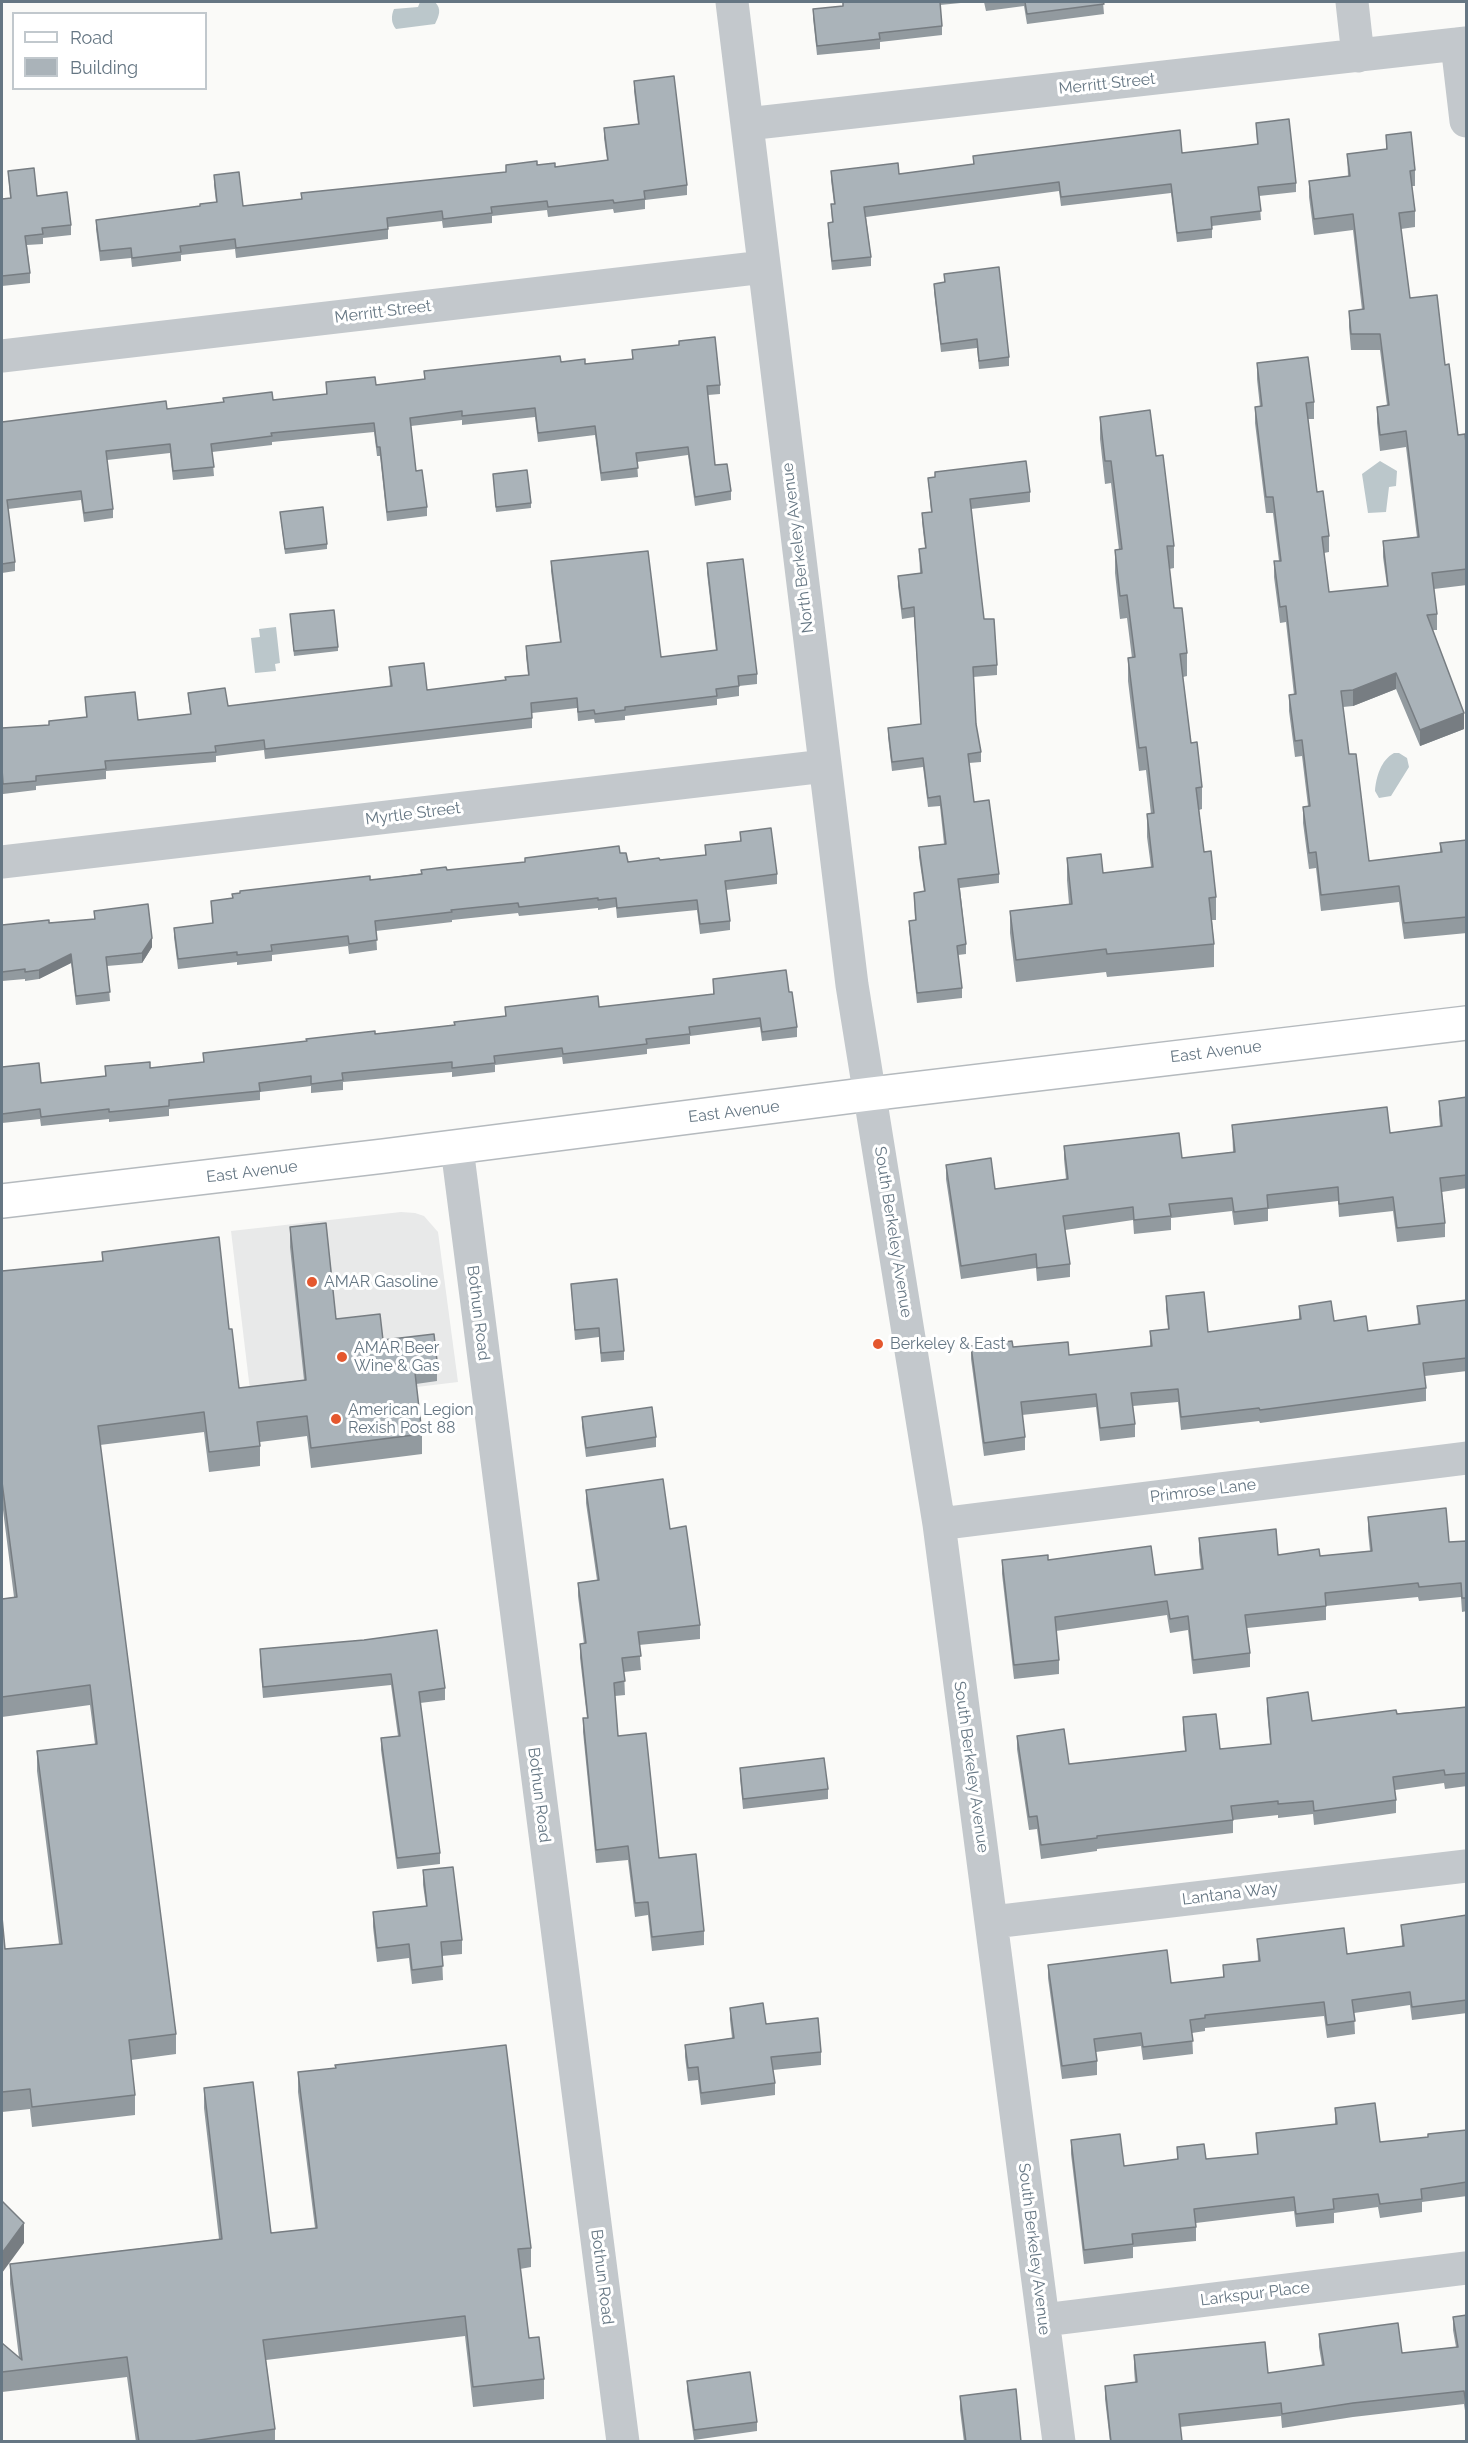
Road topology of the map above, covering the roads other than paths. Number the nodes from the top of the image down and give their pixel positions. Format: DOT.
graph roads {
  1 [pos="732,2"];
  2 [pos="1353,2"];
  3 [pos="1462,43"];
  4 [pos="1358,56"];
  5 [pos="1467,121"];
  6 [pos="747,124"];
  7 [pos="764,267"];
  8 [pos="2,356"];
  9 [pos="825,766"];
  10 [pos="2,862"];
  11 [pos="1467,1023"];
  12 [pos="870,1094"];
  13 [pos="457,1148"];
  14 [pos="2,1201"];
  15 [pos="1467,1458"];
  16 [pos="939,1524"];
  17 [pos="1467,1866"];
  18 [pos="993,1922"];
  19 [pos="1467,2268"];
  20 [pos="1044,2320"];
  21 [pos="623,2442"];
  22 [pos="1059,2442"];
  1 -- 6 [label="street, North Berkeley Avenue"];
  2 -- 4 [label="street"];
  3 -- 4 [label="street, Merritt Street"];
  3 -- 5 [label="street"];
  4 -- 6 [label="street, Merritt Street"];
  6 -- 7 [label="street, North Berkeley Avenue"];
  7 -- 8 [label="street, Merritt Street"];
  7 -- 9 [label="street, North Berkeley Avenue"];
  9 -- 10 [label="street, Myrtle Street"];
  9 -- 12 [label="street, North Berkeley Avenue"];
  11 -- 12 [label="main road, East Avenue"];
  12 -- 13 [label="main road, East Avenue"];
  12 -- 16 [label="street, South Berkeley Avenue"];
  13 -- 14 [label="main road, East Avenue"];
  13 -- 21 [label="street, Bothun Road"];
  15 -- 16 [label="street, Primrose Lane"];
  16 -- 18 [label="street, South Berkeley Avenue"];
  17 -- 18 [label="street, Lantana Way"];
  18 -- 20 [label="street, South Berkeley Avenue"];
  19 -- 20 [label="street, Larkspur Place"];
  20 -- 22 [label="street, South Berkeley Avenue"];
}
